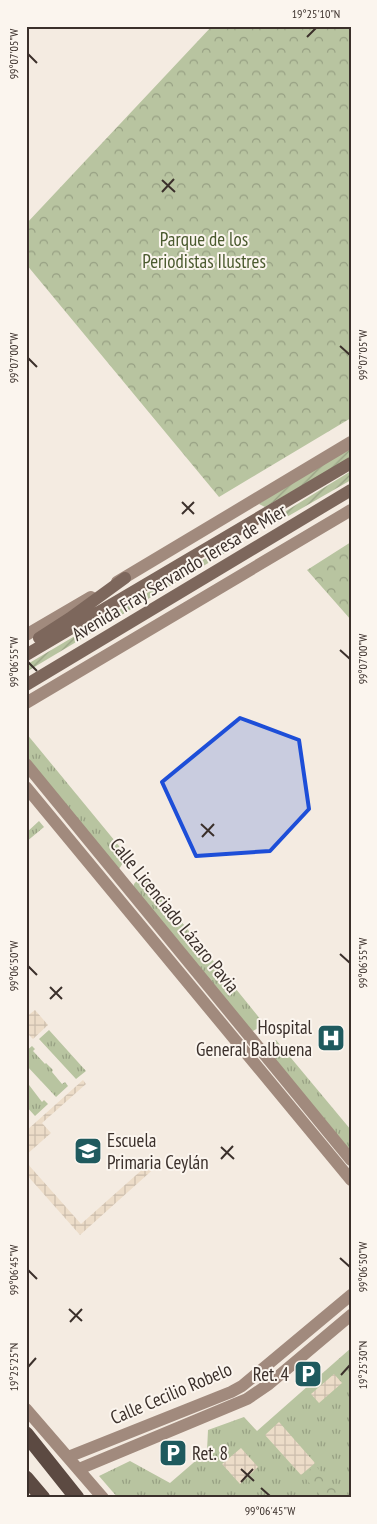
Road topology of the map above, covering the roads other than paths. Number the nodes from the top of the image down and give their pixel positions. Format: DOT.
graph roads {
  1 [pos="351,442"];
  2 [pos="351,464"];
  3 [pos="351,490"];
  4 [pos="351,498"];
  5 [pos="351,510"];
  6 [pos="303,519"];
  7 [pos="125,578"];
  8 [pos="26,635"];
  9 [pos="26,646"];
  10 [pos="26,655"];
  11 [pos="26,685"];
  12 [pos="26,703"];
  13 [pos="26,764"];
  14 [pos="26,787"];
  15 [pos="351,1160"];
  16 [pos="351,1180"];
  17 [pos="351,1295"];
  18 [pos="351,1315"];
  19 [pos="259,1372"];
  20 [pos="269,1384"];
  21 [pos="26,1409"];
  22 [pos="127,1432"];
  23 [pos="26,1434"];
  24 [pos="134,1446"];
  25 [pos="68,1457"];
  26 [pos="79,1469"];
  27 [pos="26,1478"];
  28 [pos="44,1498"];
  29 [pos="77,1498"];
  30 [pos="103,1498"];
  1 -- 7 [label="street, Avenida Fray Servando Teresa de Mier"];
  2 -- 10 [label="main road, Avenida Fray Servando Teresa de Mier"];
  3 -- 6 [label="main road, Avenida Fray Servando Teresa de Mier"];
  4 -- 6 [label="main road"];
  5 -- 12 [label="street, Avenida Fray Servando Teresa de Mier"];
  6 -- 11 [label="main road, Avenida Fray Servando Teresa de Mier"];
  7 -- 8 [label="street, Avenida Fray Servando Teresa de Mier"];
  7 -- 9 [label="main road"];
  13 -- 15 [label="street, Calle Licenciado Lázaro Pavia"];
  14 -- 16 [label="street, Calle Licenciado Lázaro Pavia"];
  17 -- 19 [label="street, Calle Cecilio Robelo"];
  18 -- 20 [label="street, Calle Cecilio Robelo"];
  19 -- 20 [label="street"];
  19 -- 22 [label="street, Calle Cecilio Robelo"];
  20 -- 24 [label="street, Calle Cecilio Robelo"];
  21 -- 25 [label="street"];
  22 -- 24 [label="street"];
  22 -- 25 [label="street, Calle Cecilio Robelo"];
  23 -- 29 [label="highway"];
  24 -- 26 [label="street, Calle Cecilio Robelo"];
  25 -- 26 [label="street"];
  26 -- 30 [label="street"];
  27 -- 28 [label="highway"];
}
